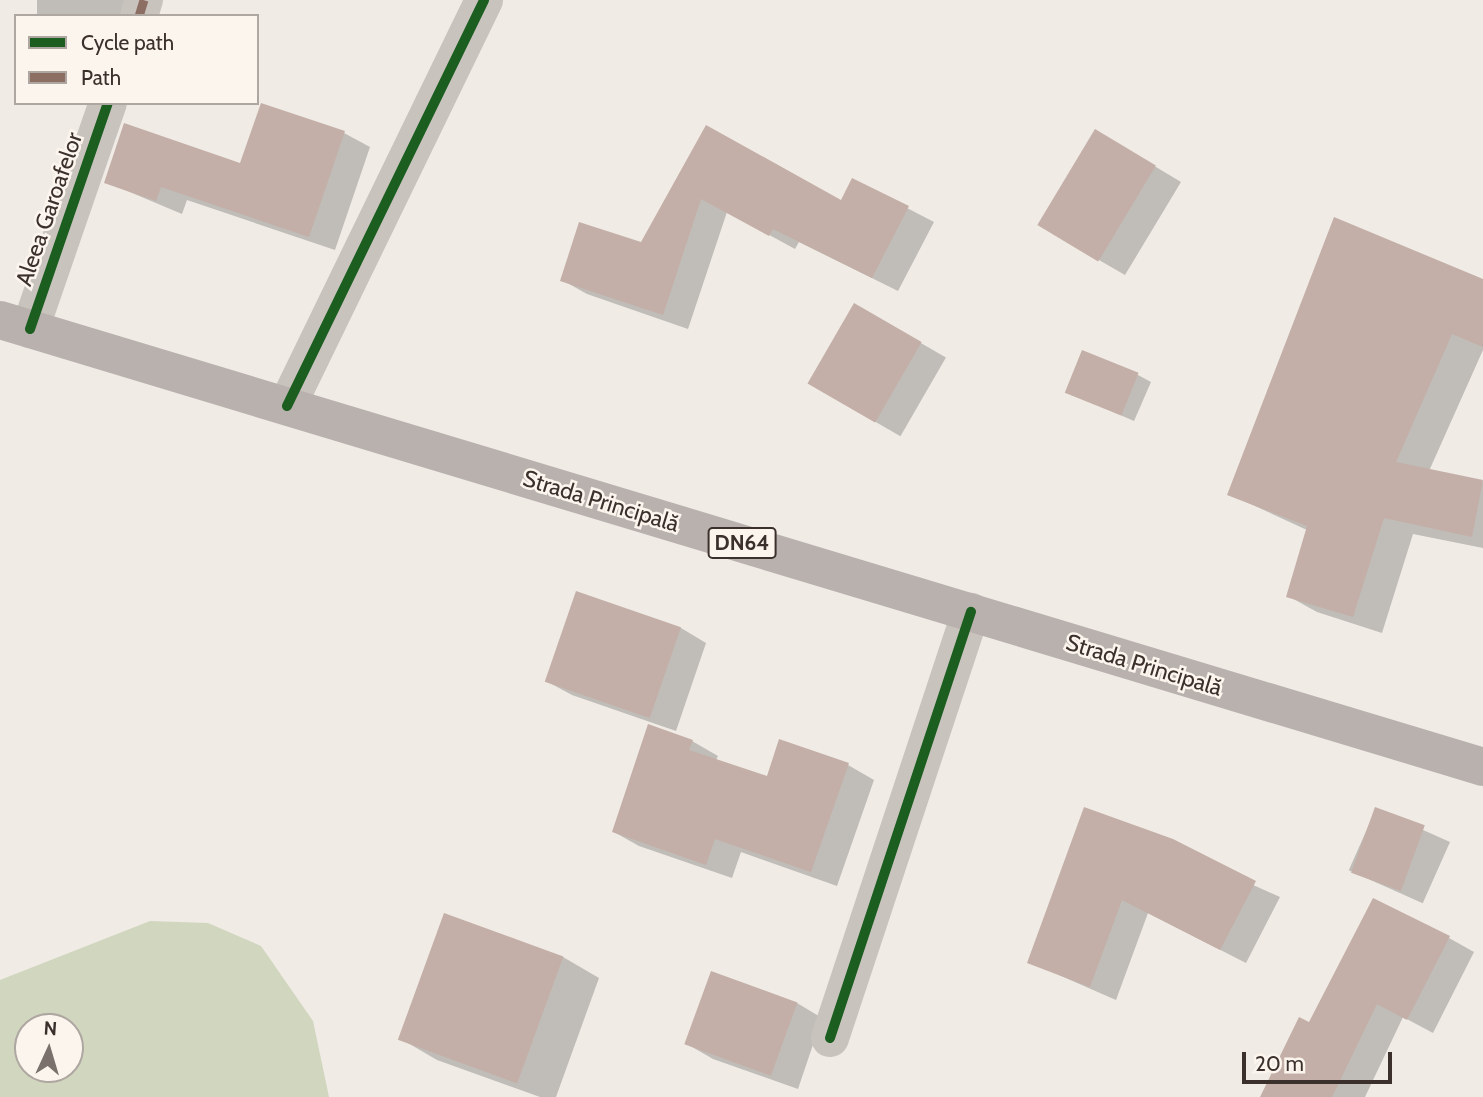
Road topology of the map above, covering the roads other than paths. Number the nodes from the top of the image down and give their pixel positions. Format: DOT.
graph roads {
  1 [pos="485,0"];
  2 [pos="107,105"];
  3 [pos="15,325"];
  4 [pos="287,406"];
  5 [pos="971,612"];
  6 [pos="1483,767"];
  7 [pos="830,1038"];
  1 -- 4 [label="street"];
  2 -- 3 [label="street, Aleea Garoafelor"];
  3 -- 4 [label="main road, Strada Principală / DN64"];
  4 -- 5 [label="main road, Strada Principală / DN64"];
  5 -- 6 [label="main road, Strada Principală / DN64"];
  5 -- 7 [label="street"];
}
